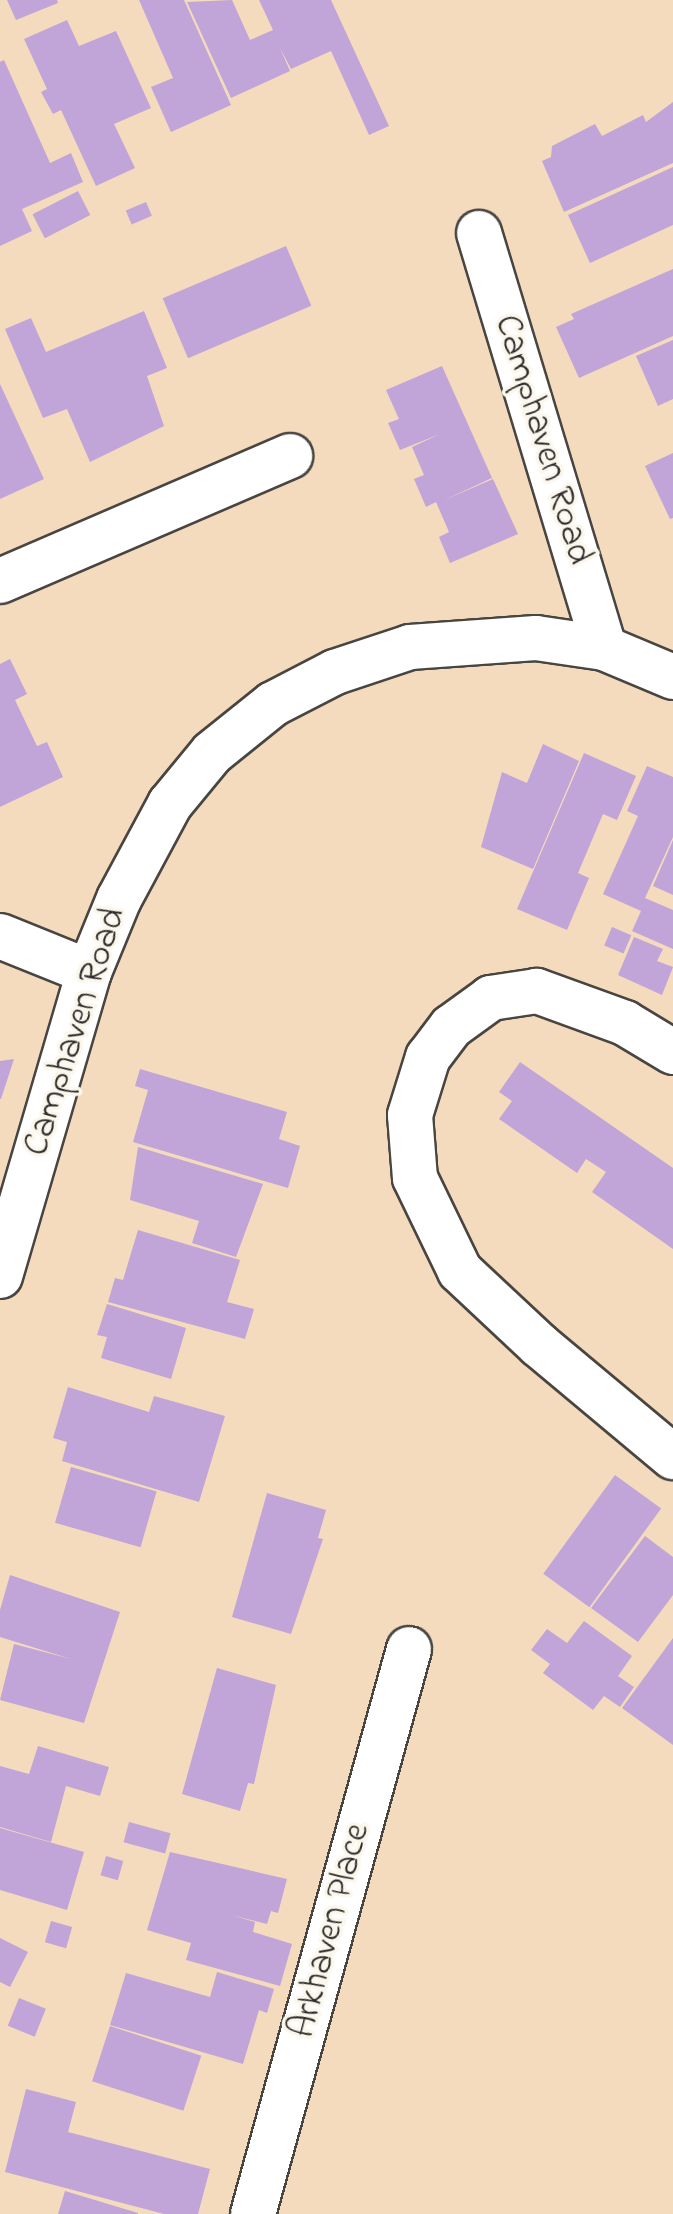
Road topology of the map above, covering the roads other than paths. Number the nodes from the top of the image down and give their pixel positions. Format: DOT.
graph roads {
  1 [pos="479,233"];
  2 [pos="290,456"];
  3 [pos="0,581"];
  4 [pos="604,648"];
  5 [pos="673,677"];
  6 [pos="0,936"];
  7 [pos="89,972"];
  8 [pos="673,1052"];
  9 [pos="0,1276"];
  10 [pos="673,1457"];
  11 [pos="409,1649"];
  12 [pos="253,2214"];
  1 -- 4 [label="street, Camphaven Road"];
  2 -- 3 [label="street"];
  4 -- 5 [label="street, Camphaven Road"];
  4 -- 7 [label="street, Camphaven Road"];
  6 -- 7 [label="street"];
  7 -- 9 [label="street, Camphaven Road"];
  8 -- 10 [label="street"];
  11 -- 12 [label="street, Arkhaven Place"];
}
